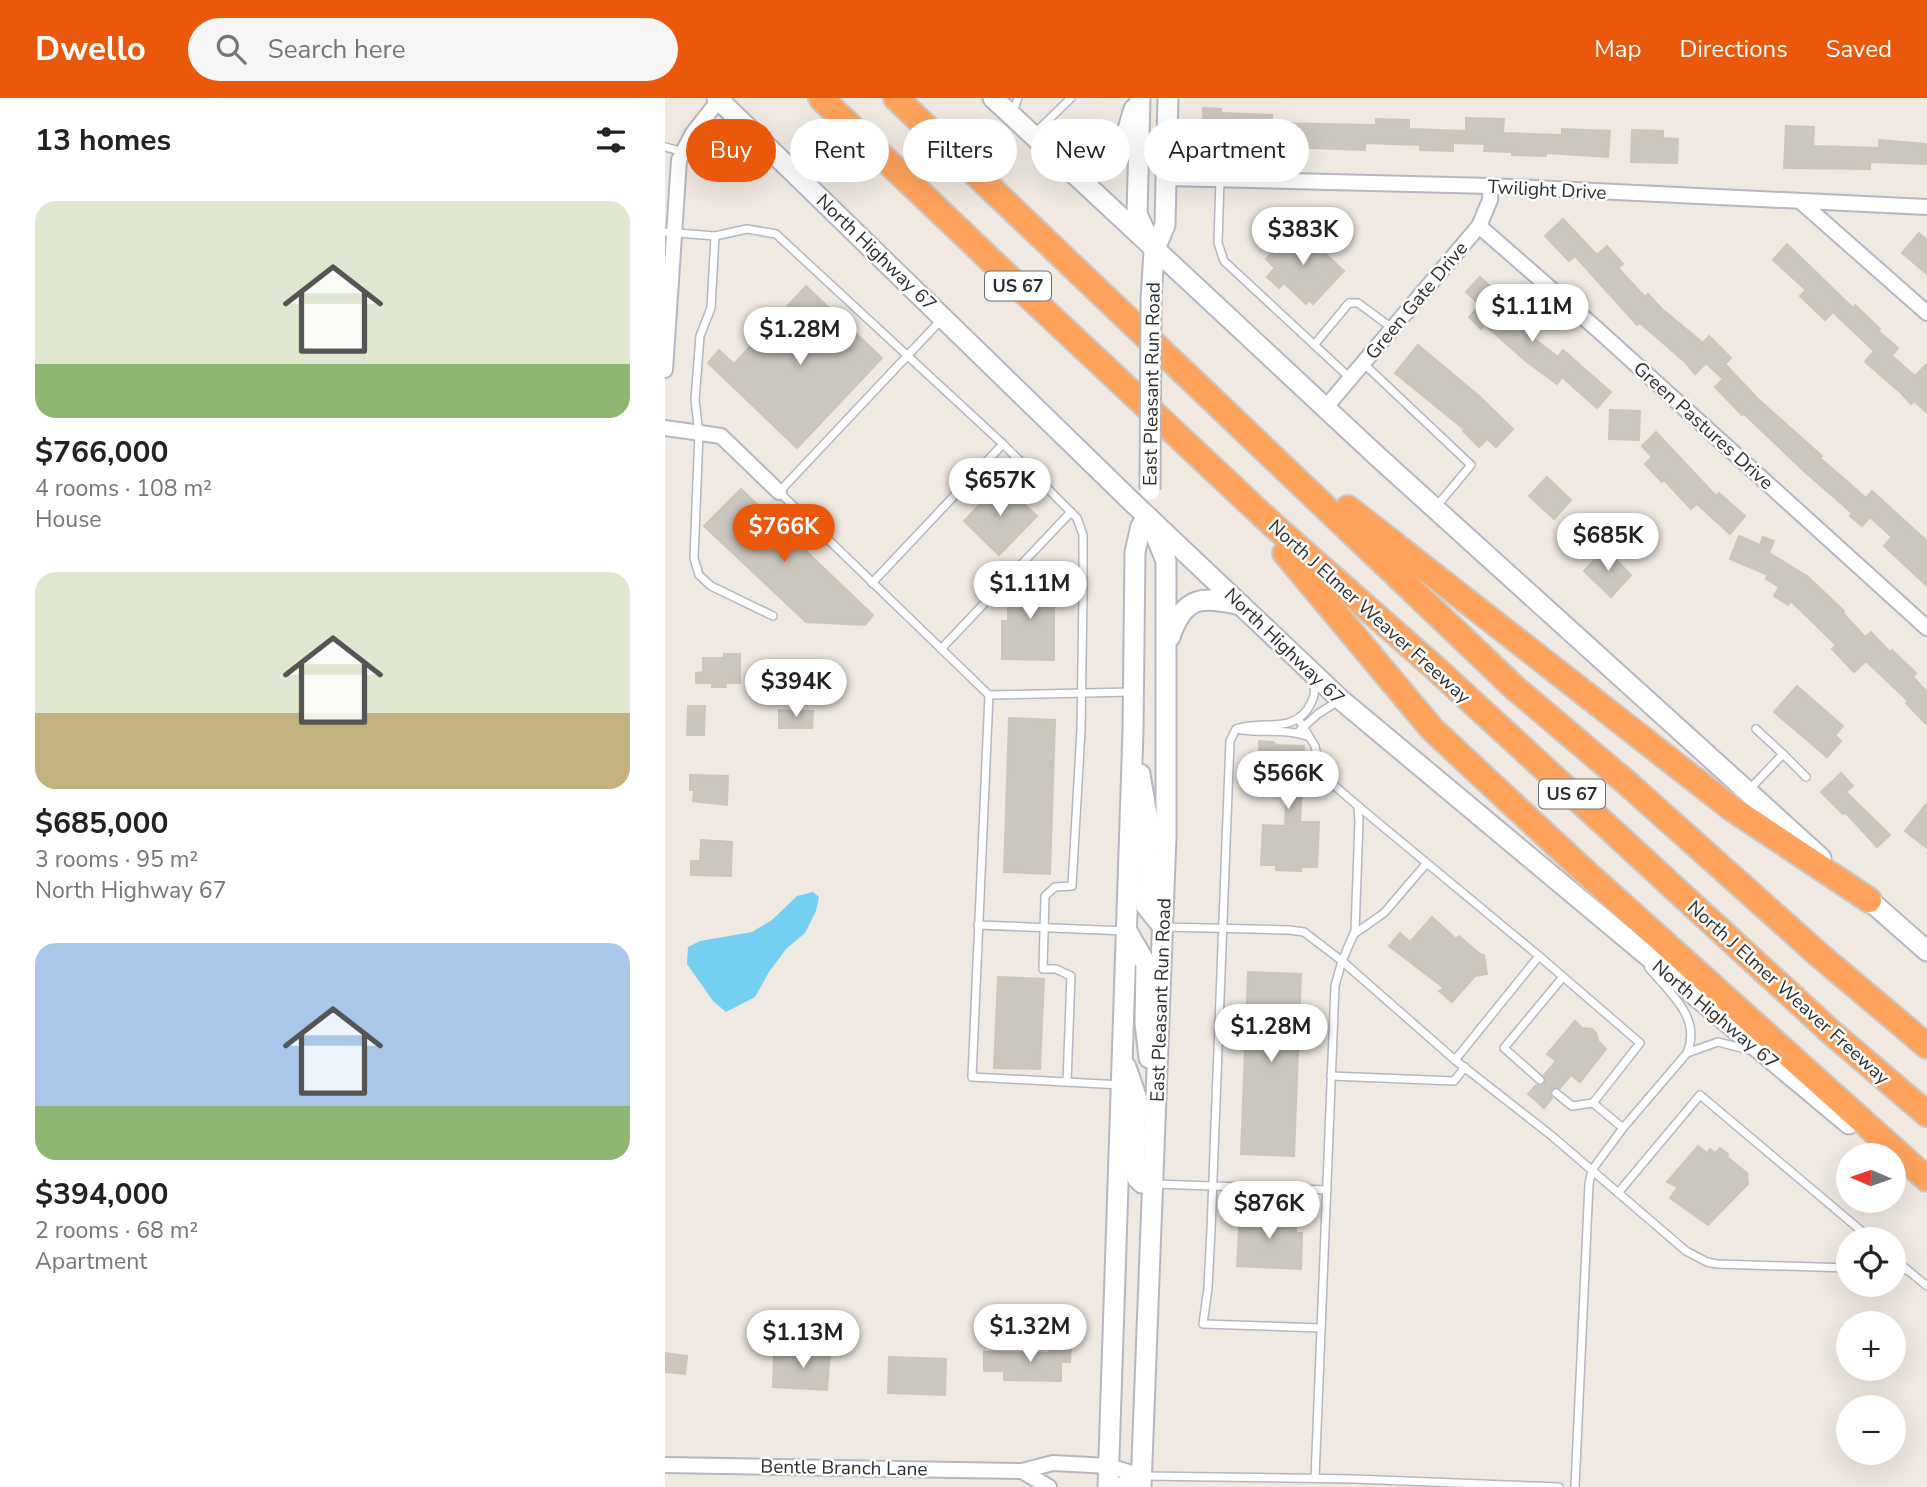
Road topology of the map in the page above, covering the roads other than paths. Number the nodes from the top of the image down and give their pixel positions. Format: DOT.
graph roads {
  1 [pos="821,98"];
  2 [pos="896,98"];
  3 [pos="993,98"];
  4 [pos="1071,98"];
  5 [pos="1138,98"];
  6 [pos="1168,98"];
  7 [pos="718,99"];
  8 [pos="1015,107"];
  9 [pos="1049,119"];
  10 [pos="1167,119"];
  11 [pos="1130,121"];
  12 [pos="1031,133"];
  13 [pos="665,147"];
  14 [pos="684,152"];
  15 [pos="1309,181"];
  16 [pos="1082,182"];
  17 [pos="1166,182"];
  18 [pos="1220,182"];
  19 [pos="1491,186"];
  20 [pos="1800,201"];
  21 [pos="1927,207"];
  22 [pos="1479,226"];
  23 [pos="669,232"];
  24 [pos="715,236"];
  25 [pos="1154,251"];
  26 [pos="1927,313"];
  27 [pos="944,317"];
  28 [pos="1392,328"];
  29 [pos="1314,345"];
  30 [pos="908,355"];
  31 [pos="1363,363"];
  32 [pos="665,370"];
  33 [pos="1350,378"];
  34 [pos="1326,407"];
  35 [pos="1224,410"];
  36 [pos="665,428"];
  37 [pos="699,433"];
  38 [pos="1003,443"];
  39 [pos="1217,472"];
  40 [pos="779,492"];
  41 [pos="1435,509"];
  42 [pos="1071,512"];
  43 [pos="1148,517"];
  44 [pos="872,583"];
  45 [pos="1241,604"];
  46 [pos="773,617"];
  47 [pos="1927,628"];
  48 [pos="1166,648"];
  49 [pos="940,649"];
  50 [pos="1314,675"];
  51 [pos="1134,692"];
  52 [pos="1081,693"];
  53 [pos="989,695"];
  54 [pos="1340,699"];
  55 [pos="1300,727"];
  56 [pos="1236,729"];
  57 [pos="1756,729"];
  58 [pos="1133,731"];
  59 [pos="1783,754"];
  60 [pos="1806,777"];
  61 [pos="1747,792"];
  62 [pos="1358,806"];
  63 [pos="1426,864"];
  64 [pos="1869,900"];
  65 [pos="978,925"];
  66 [pos="1164,927"];
  67 [pos="1044,928"];
  68 [pos="1222,928"];
  69 [pos="1127,931"];
  70 [pos="1354,934"];
  71 [pos="1625,938"];
  72 [pos="1927,951"];
  73 [pos="1539,957"];
  74 [pos="1342,961"];
  75 [pos="1563,977"];
  76 [pos="1927,1046"];
  77 [pos="1687,1053"];
  78 [pos="1764,1054"];
  79 [pos="1122,1056"];
  80 [pos="1455,1060"];
  81 [pos="1465,1067"];
  82 [pos="1331,1076"];
  83 [pos="1540,1080"];
  84 [pos="1067,1082"];
  85 [pos="1121,1085"];
  86 [pos="1556,1093"];
  87 [pos="1593,1103"];
  88 [pos="1927,1114"];
  89 [pos="1156,1115"];
  90 [pos="1623,1128"];
  91 [pos="1872,1143"];
  92 [pos="1593,1170"];
  93 [pos="1906,1171"];
  94 [pos="1927,1179"];
  95 [pos="1153,1184"];
  96 [pos="1213,1186"];
  97 [pos="1927,1188"];
  98 [pos="1327,1190"];
  99 [pos="1618,1193"];
  100 [pos="1857,1227"];
  101 [pos="1836,1267"];
  102 [pos="1908,1270"];
  103 [pos="1927,1286"];
  104 [pos="1321,1328"];
  105 [pos="665,1465"];
  106 [pos="1109,1466"];
  107 [pos="1022,1471"];
  108 [pos="1192,1476"];
  109 [pos="1315,1478"];
  110 [pos="1141,1481"];
  111 [pos="1049,1487"];
  112 [pos="1108,1487"];
  113 [pos="1115,1487"];
  114 [pos="1192,1487"];
  115 [pos="1559,1487"];
  116 [pos="1575,1487"];
  1 -- 39 [label="highway, North J Elmer Weaver Freeway / US 67"];
  2 -- 35 [label="highway, US 67"];
  3 -- 8 [label="main road"];
  4 -- 9 [label="lane"];
  5 -- 11 [label="main road"];
  5 -- 25 [label="main road, East Pleasant Run Road"];
  6 -- 10 [label="main road, East Pleasant Run Road"];
  7 -- 14 [label="street"];
  7 -- 27 [label="main road, North Highway 67"];
  8 -- 12 [label="main road"];
  13 -- 14 [label="lane"];
  14 -- 23 [label="street"];
  15 -- 19 [label="street, Twilight Drive"];
  16 -- 25 [label="main road"];
  17 -- 25 [label="main road, East Pleasant Run Road"];
  18 -- 29 [label="lane"];
  19 -- 20 [label="street, Twilight Drive"];
  19 -- 22 [label="street, Green Gate Drive"];
  20 -- 21 [label="street, Twilight Drive"];
  20 -- 26 [label="street"];
  22 -- 28 [label="street, Green Gate Drive"];
  22 -- 47 [label="street, Green Pastures Drive"];
  23 -- 24 [label="lane"];
  23 -- 32 [label="street"];
  24 -- 30 [label="lane"];
  24 -- 37 [label="lane"];
  25 -- 34 [label="main road"];
  25 -- 43 [label="main road, East Pleasant Run Road, bridge"];
  27 -- 30 [label="lane"];
  27 -- 43 [label="main road, North Highway 67"];
  28 -- 29 [label="lane"];
  28 -- 31 [label="street, Green Gate Drive"];
  29 -- 33 [label="lane"];
  30 -- 38 [label="lane"];
  30 -- 40 [label="lane"];
  31 -- 33 [label="street, Green Gate Drive"];
  31 -- 41 [label="lane"];
  33 -- 34 [label="street, Green Gate Drive"];
  34 -- 41 [label="main road"];
  35 -- 64 [label="highway"];
  35 -- 76 [label="highway, US 67"];
  36 -- 37 [label="street"];
  37 -- 40 [label="street"];
  37 -- 46 [label="lane"];
  38 -- 42 [label="lane"];
  38 -- 44 [label="lane"];
  39 -- 88 [label="highway, North J Elmer Weaver Freeway / US 67"];
  39 -- 94 [label="highway"];
  40 -- 44 [label="lane"];
  41 -- 61 [label="main road"];
  42 -- 49 [label="lane"];
  42 -- 52 [label="lane"];
  43 -- 45 [label="main road, North Highway 67"];
  43 -- 48 [label="main road, East Pleasant Run Road"];
  43 -- 51 [label="main road, East Pleasant Run Road"];
  44 -- 49 [label="lane"];
  45 -- 48 [label="main road"];
  45 -- 50 [label="main road, North Highway 67"];
  48 -- 66 [label="main road, East Pleasant Run Road"];
  49 -- 53 [label="lane"];
  50 -- 54 [label="main road, North Highway 67"];
  50 -- 55 [label="lane"];
  51 -- 52 [label="lane"];
  51 -- 58 [label="main road, East Pleasant Run Road"];
  52 -- 53 [label="lane"];
  52 -- 67 [label="lane"];
  53 -- 65 [label="lane"];
  54 -- 55 [label="lane"];
  54 -- 71 [label="main road, North Highway 67"];
  55 -- 56 [label="lane"];
  55 -- 56 [label="lane"];
  55 -- 62 [label="lane"];
  56 -- 68 [label="lane"];
  57 -- 59 [label="lane"];
  58 -- 66 [label="main road"];
  58 -- 69 [label="main road, East Pleasant Run Road"];
  59 -- 60 [label="lane"];
  59 -- 61 [label="lane"];
  61 -- 64 [label="main road"];
  62 -- 63 [label="lane"];
  62 -- 70 [label="lane"];
  63 -- 70 [label="lane"];
  63 -- 73 [label="lane"];
  64 -- 72 [label="main road"];
  65 -- 67 [label="lane"];
  65 -- 84 [label="lane"];
  66 -- 68 [label="lane"];
  66 -- 89 [label="main road, East Pleasant Run Road"];
  67 -- 69 [label="lane"];
  67 -- 84 [label="lane"];
  68 -- 74 [label="lane"];
  68 -- 96 [label="lane"];
  69 -- 79 [label="main road, East Pleasant Run Road"];
  69 -- 89 [label="main road"];
  70 -- 74 [label="lane"];
  71 -- 77 [label="lane"];
  71 -- 78 [label="main road, North Highway 67"];
  73 -- 75 [label="lane"];
  73 -- 80 [label="lane"];
  74 -- 80 [label="lane"];
  74 -- 82 [label="lane"];
  75 -- 83 [label="lane"];
  75 -- 87 [label="lane"];
  77 -- 78 [label="lane"];
  77 -- 90 [label="lane"];
  78 -- 91 [label="main road, North Highway 67"];
  79 -- 85 [label="main road, East Pleasant Run Road"];
  79 -- 95 [label="main road"];
  80 -- 81 [label="lane"];
  81 -- 82 [label="lane"];
  81 -- 92 [label="lane"];
  82 -- 98 [label="lane"];
  84 -- 85 [label="lane"];
  85 -- 106 [label="main road, East Pleasant Run Road"];
  86 -- 87 [label="lane"];
  87 -- 90 [label="lane"];
  89 -- 95 [label="main road, East Pleasant Run Road"];
  90 -- 92 [label="lane"];
  92 -- 99 [label="lane"];
  92 -- 116 [label="lane"];
  93 -- 97 [label="main road"];
  95 -- 96 [label="lane"];
  95 -- 110 [label="main road, East Pleasant Run Road"];
  96 -- 98 [label="lane"];
  96 -- 104 [label="lane"];
  98 -- 104 [label="lane"];
  99 -- 100 [label="lane"];
  99 -- 101 [label="lane"];
  102 -- 103 [label="lane"];
  104 -- 109 [label="lane"];
  105 -- 107 [label="street, Bentle Branch Lane"];
  106 -- 107 [label="street, Bentle Branch Lane"];
  106 -- 110 [label="street, Bentle Branch Lane"];
  106 -- 112 [label="main road, East Pleasant Run Road"];
  107 -- 111 [label="street, Bentle Branch Lane"];
  108 -- 109 [label="lane"];
  108 -- 110 [label="lane"];
  108 -- 114 [label="lane"];
  109 -- 115 [label="lane"];
  110 -- 113 [label="street"];
}
